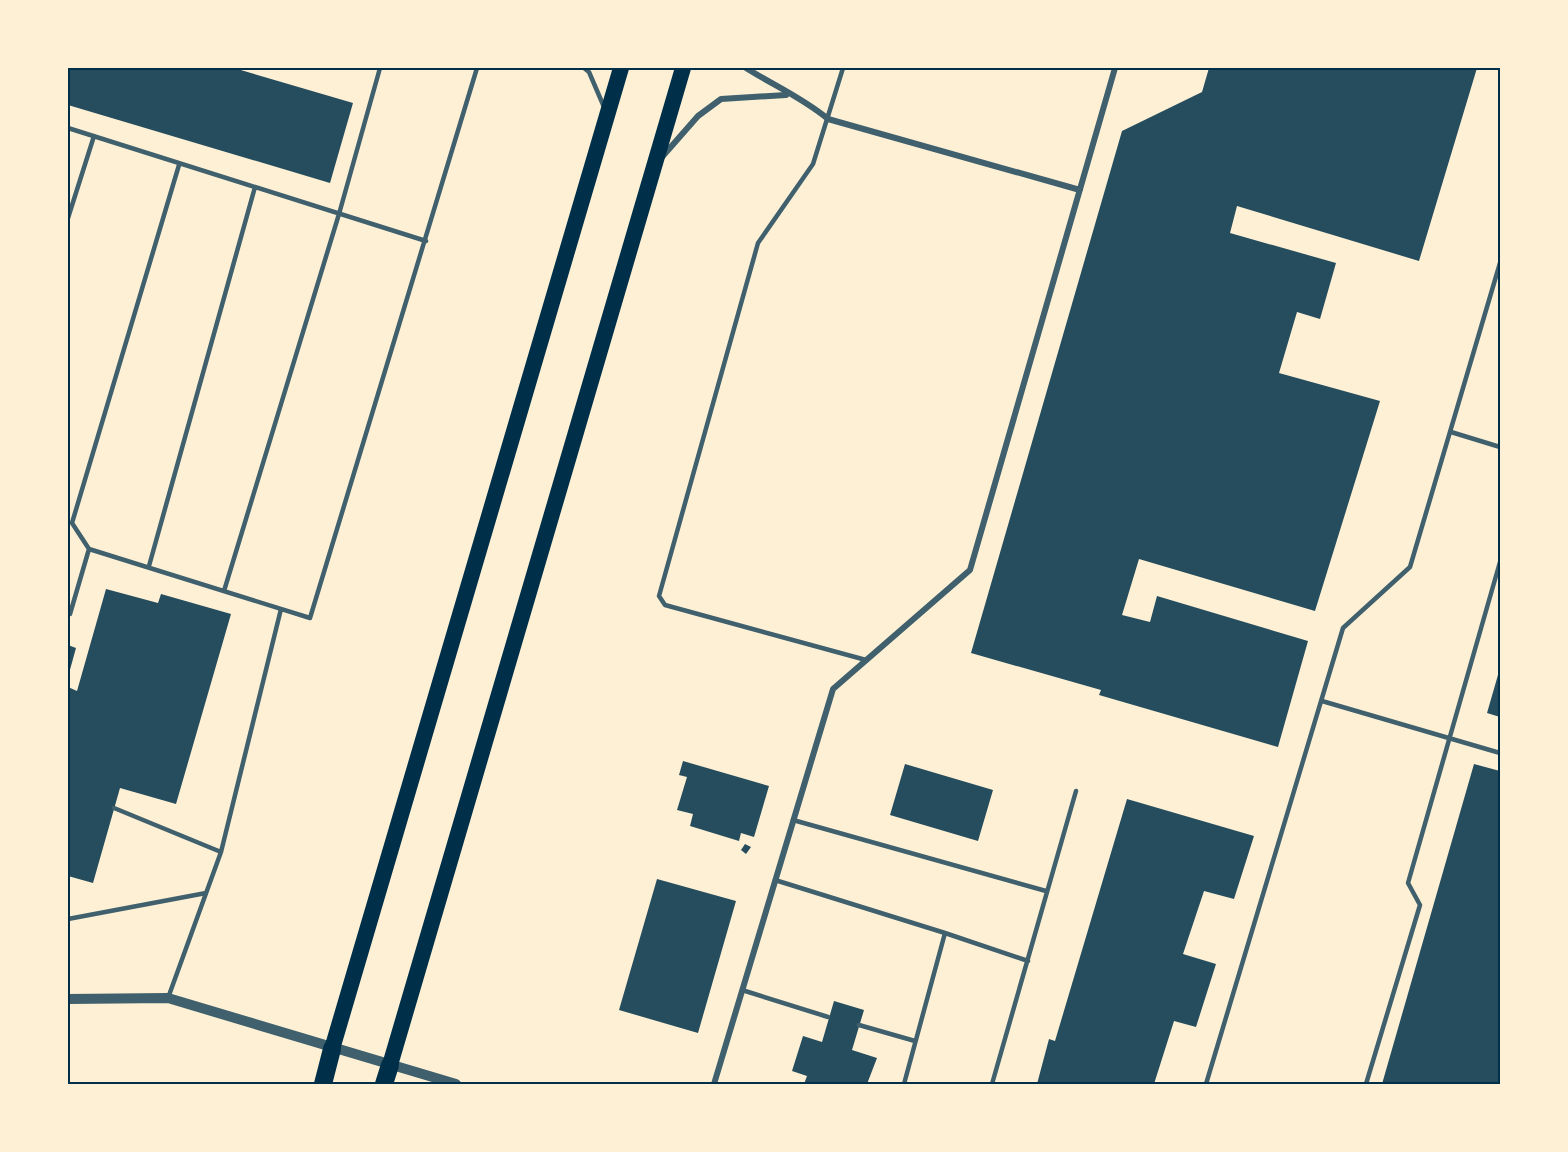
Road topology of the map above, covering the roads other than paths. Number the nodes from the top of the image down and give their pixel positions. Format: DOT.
graph roads {
  1 [pos="380,68"];
  2 [pos="477,68"];
  3 [pos="584,68"];
  4 [pos="621,68"];
  5 [pos="683,68"];
  6 [pos="746,68"];
  7 [pos="843,68"];
  8 [pos="1115,68"];
  9 [pos="788,95"];
  10 [pos="607,114"];
  11 [pos="828,119"];
  12 [pos="68,128"];
  13 [pos="94,136"];
  14 [pos="179,165"];
  15 [pos="656,165"];
  16 [pos="255,188"];
  17 [pos="1080,190"];
  18 [pos="339,214"];
  19 [pos="68,218"];
  20 [pos="426,241"];
  21 [pos="1500,263"];
  22 [pos="1451,432"];
  23 [pos="1500,447"];
  24 [pos="89,549"];
  25 [pos="1500,562"];
  26 [pos="149,566"];
  27 [pos="224,591"];
  28 [pos="281,609"];
  29 [pos="68,614"];
  30 [pos="866,660"];
  31 [pos="1322,701"];
  32 [pos="1448,738"];
  33 [pos="1500,753"];
  34 [pos="1076,791"];
  35 [pos="114,808"];
  36 [pos="793,820"];
  37 [pos="220,852"];
  38 [pos="775,880"];
  39 [pos="1046,891"];
  40 [pos="206,893"];
  41 [pos="68,919"];
  42 [pos="945,933"];
  43 [pos="1028,961"];
  44 [pos="742,990"];
  45 [pos="168,998"];
  46 [pos="68,999"];
  47 [pos="828,1017"];
  48 [pos="859,1025"];
  49 [pos="915,1041"];
  50 [pos="332,1049"];
  51 [pos="390,1065"];
  52 [pos="323,1084"];
  53 [pos="384,1084"];
  54 [pos="456,1084"];
  55 [pos="714,1084"];
  56 [pos="904,1084"];
  57 [pos="992,1084"];
  58 [pos="1206,1084"];
  59 [pos="1366,1084"];
  1 -- 18 [label="lane"];
  2 -- 20 [label="lane"];
  3 -- 10 [label="lane"];
  4 -- 10 [label="highway"];
  5 -- 15 [label="highway"];
  6 -- 9 [label="street"];
  7 -- 11 [label="lane"];
  8 -- 17 [label="street"];
  9 -- 11 [label="street"];
  9 -- 15 [label="street"];
  10 -- 50 [label="highway"];
  11 -- 17 [label="street"];
  11 -- 30 [label="lane"];
  12 -- 13 [label="lane"];
  13 -- 14 [label="lane"];
  13 -- 19 [label="lane"];
  14 -- 16 [label="lane"];
  14 -- 24 [label="lane"];
  15 -- 51 [label="highway"];
  16 -- 18 [label="lane"];
  16 -- 26 [label="lane"];
  17 -- 30 [label="street"];
  18 -- 20 [label="lane"];
  18 -- 27 [label="lane"];
  20 -- 28 [label="lane"];
  21 -- 22 [label="lane"];
  22 -- 23 [label="lane"];
  22 -- 31 [label="lane"];
  24 -- 26 [label="lane"];
  24 -- 29 [label="lane"];
  25 -- 32 [label="lane"];
  26 -- 27 [label="lane"];
  27 -- 28 [label="lane"];
  28 -- 37 [label="lane"];
  30 -- 36 [label="street"];
  31 -- 32 [label="lane"];
  31 -- 58 [label="lane"];
  32 -- 33 [label="lane"];
  32 -- 59 [label="lane"];
  34 -- 39 [label="lane"];
  35 -- 37 [label="lane"];
  36 -- 38 [label="street"];
  36 -- 39 [label="lane"];
  37 -- 40 [label="lane"];
  38 -- 42 [label="lane"];
  38 -- 44 [label="street"];
  39 -- 43 [label="lane"];
  40 -- 41 [label="lane"];
  40 -- 45 [label="lane"];
  42 -- 43 [label="lane"];
  42 -- 49 [label="lane"];
  43 -- 57 [label="lane"];
  44 -- 47 [label="lane"];
  44 -- 55 [label="street"];
  45 -- 46 [label="street"];
  45 -- 50 [label="street"];
  48 -- 49 [label="lane"];
  49 -- 56 [label="lane"];
  50 -- 51 [label="street"];
  50 -- 52 [label="highway"];
  51 -- 53 [label="highway"];
  51 -- 54 [label="street"];
}
